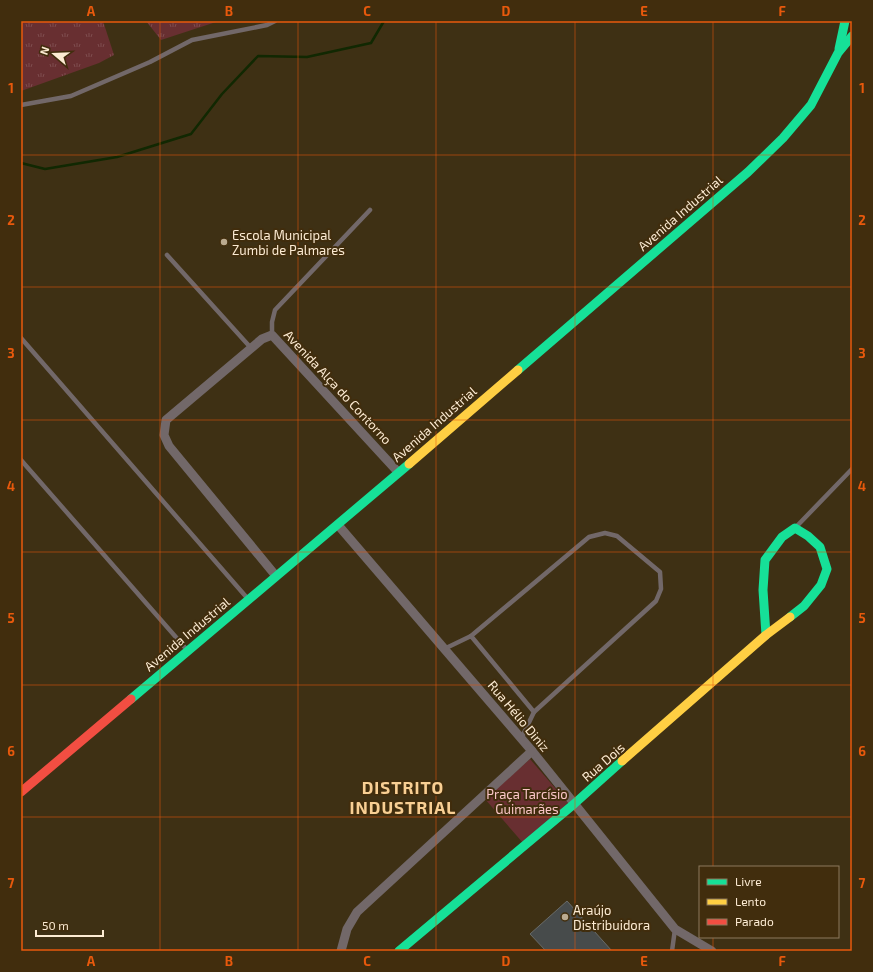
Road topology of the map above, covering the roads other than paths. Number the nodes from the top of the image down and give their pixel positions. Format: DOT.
graph roads {
  1 [pos="275,21"];
  2 [pos="845,21"];
  3 [pos="852,36"];
  4 [pos="838,53"];
  5 [pos="21,105"];
  6 [pos="370,210"];
  7 [pos="167,255"];
  8 [pos="272,336"];
  9 [pos="21,338"];
  10 [pos="251,348"];
  11 [pos="21,460"];
  12 [pos="852,469"];
  13 [pos="398,472"];
  14 [pos="338,525"];
  15 [pos="795,528"];
  16 [pos="276,576"];
  17 [pos="249,599"];
  18 [pos="766,635"];
  19 [pos="471,636"];
  20 [pos="444,649"];
  21 [pos="188,651"];
  22 [pos="534,712"];
  23 [pos="521,738"];
  24 [pos="532,751"];
  25 [pos="21,792"];
  26 [pos="574,804"];
  27 [pos="675,929"];
  28 [pos="341,951"];
  29 [pos="399,951"];
  30 [pos="672,951"];
  31 [pos="712,951"];
  1 -- 5 [label="lane"];
  2 -- 4 [label="street, Avenida Industrial"];
  3 -- 4 [label="street, Avenida Industrial"];
  4 -- 13 [label="street, Avenida Industrial"];
  6 -- 8 [label="lane"];
  7 -- 10 [label="lane"];
  8 -- 10 [label="street, Avenida Alça do Contorno"];
  8 -- 13 [label="street, Avenida Alça do Contorno"];
  9 -- 17 [label="lane"];
  10 -- 16 [label="street, Avenida Alça do Contorno"];
  11 -- 21 [label="lane"];
  12 -- 15 [label="lane"];
  13 -- 14 [label="street, Avenida Industrial"];
  14 -- 16 [label="street, Avenida Industrial"];
  14 -- 20 [label="street, Rua Hélio Diniz"];
  15 -- 18 [label="street"];
  15 -- 18 [label="street, Rua Dois"];
  16 -- 17 [label="street, Avenida Industrial"];
  17 -- 21 [label="street, Avenida Industrial"];
  18 -- 26 [label="street, Rua Dois"];
  19 -- 20 [label="lane"];
  19 -- 22 [label="lane"];
  19 -- 22 [label="lane"];
  20 -- 23 [label="street, Rua Hélio Diniz"];
  21 -- 25 [label="street, Avenida Industrial"];
  22 -- 23 [label="lane"];
  23 -- 24 [label="street, Rua Hélio Diniz"];
  24 -- 26 [label="street, Rua Hélio Diniz"];
  24 -- 28 [label="street"];
  26 -- 27 [label="street, Rua Hélio Diniz"];
  26 -- 29 [label="street, Rua Dois"];
  27 -- 30 [label="lane"];
  27 -- 31 [label="street"];
}
